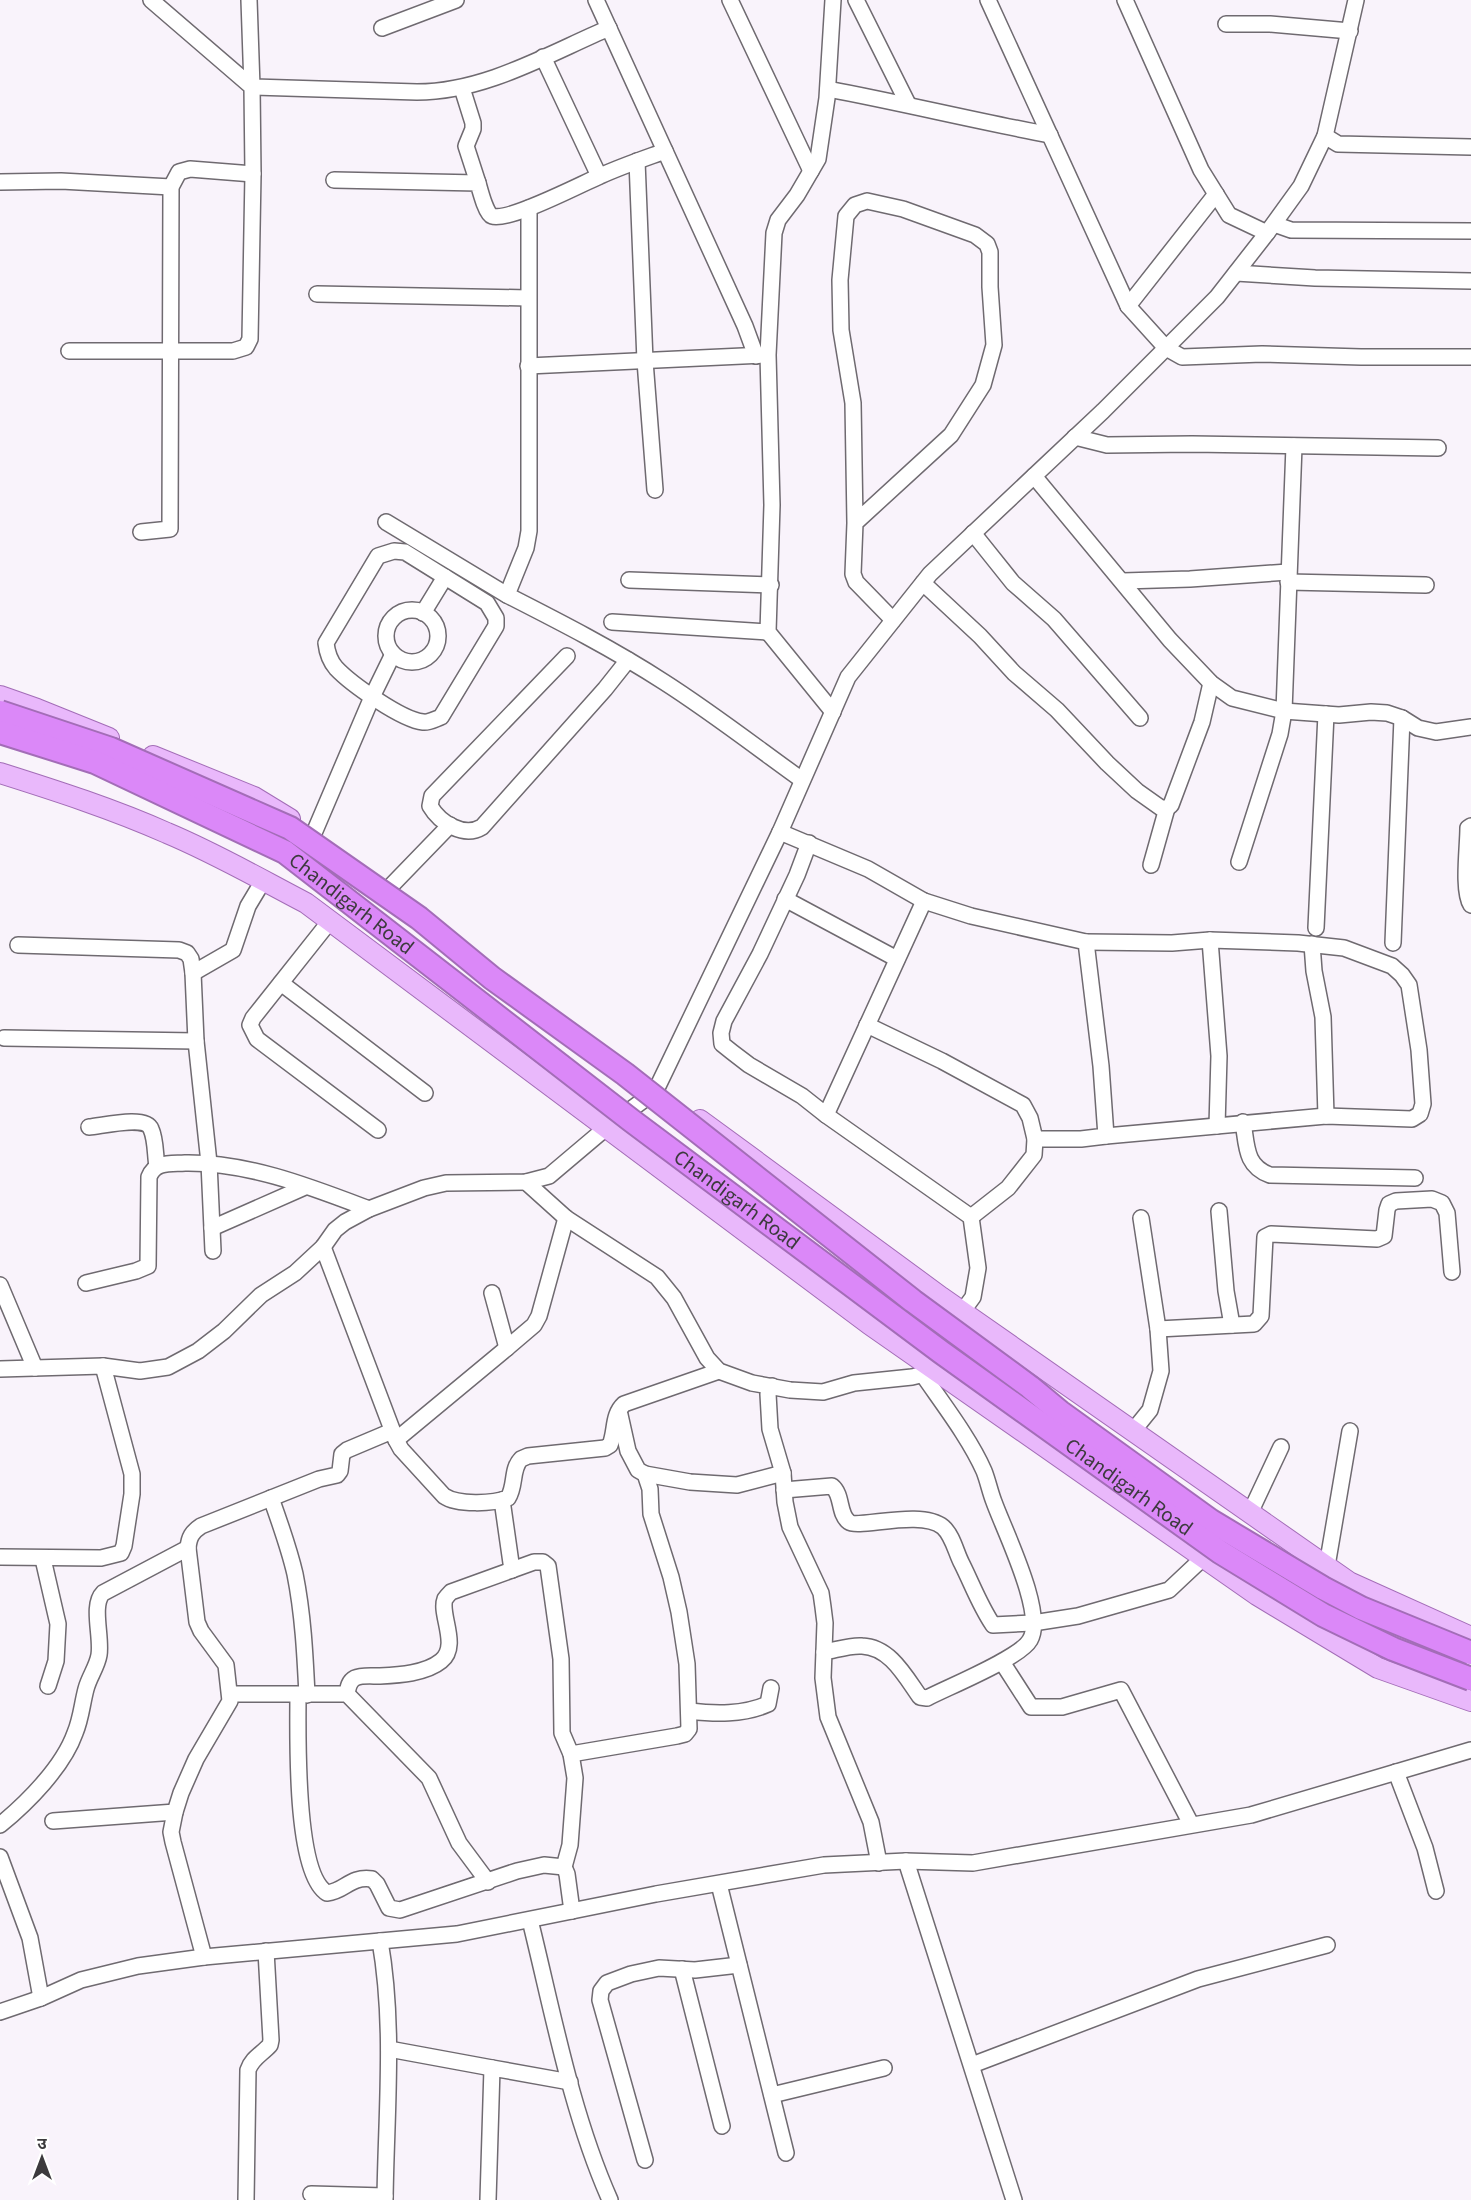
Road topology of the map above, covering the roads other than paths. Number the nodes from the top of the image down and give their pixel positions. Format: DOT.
graph roads {
  1 [pos="151,0"];
  2 [pos="249,0"];
  3 [pos="456,0"];
  4 [pos="596,0"];
  5 [pos="730,0"];
  6 [pos="833,0"];
  7 [pos="856,0"];
  8 [pos="988,0"];
  9 [pos="1125,0"];
  10 [pos="1356,0"];
  11 [pos="1226,24"];
  12 [pos="382,28"];
  13 [pos="609,28"];
  14 [pos="1350,31"];
  15 [pos="543,57"];
  16 [pos="252,87"];
  17 [pos="462,88"];
  18 [pos="828,89"];
  19 [pos="908,104"];
  20 [pos="1050,135"];
  21 [pos="1325,136"];
  22 [pos="1471,147"];
  23 [pos="665,151"];
  24 [pos="637,161"];
  25 [pos="811,171"];
  26 [pos="253,174"];
  27 [pos="599,176"];
  28 [pos="334,180"];
  29 [pos="0,182"];
  30 [pos="478,183"];
  31 [pos="171,187"];
  32 [pos="1216,194"];
  33 [pos="529,208"];
  34 [pos="1271,229"];
  35 [pos="1471,231"];
  36 [pos="1236,273"];
  37 [pos="1471,281"];
  38 [pos="317,294"];
  39 [pos="528,298"];
  40 [pos="1128,306"];
  41 [pos="1166,348"];
  42 [pos="69,351"];
  43 [pos="172,352"];
  44 [pos="762,356"];
  45 [pos="1471,357"];
  46 [pos="645,361"];
  47 [pos="528,366"];
  48 [pos="1075,437"];
  49 [pos="1294,446"];
  50 [pos="1438,448"];
  51 [pos="1034,476"];
  52 [pos="655,490"];
  53 [pos="386,522"];
  54 [pos="855,523"];
  55 [pos="141,532"];
  56 [pos="973,533"];
  57 [pos="445,577"];
  58 [pos="1288,577"];
  59 [pos="629,580"];
  60 [pos="1123,581"];
  61 [pos="923,583"];
  62 [pos="771,585"];
  63 [pos="1426,585"];
  64 [pos="507,595"];
  65 [pos="423,614"];
  66 [pos="893,620"];
  67 [pos="612,622"];
  68 [pos="768,632"];
  69 [pos="393,654"];
  70 [pos="567,656"];
  71 [pos="628,660"];
  72 [pos="1211,683"];
  73 [pos="0,696"];
  74 [pos="372,697"];
  75 [pos="1284,711"];
  76 [pos="0,712"];
  77 [pos="833,712"];
  78 [pos="1326,714"];
  79 [pos="1140,718"];
  80 [pos="1402,718"];
  81 [pos="1466,729"];
  82 [pos="0,732"];
  83 [pos="0,773"];
  84 [pos="802,780"];
  85 [pos="1167,807"];
  86 [pos="450,825"];
  87 [pos="1471,826"];
  88 [pos="780,832"];
  89 [pos="314,834"];
  90 [pos="809,843"];
  91 [pos="1239,862"];
  92 [pos="1151,865"];
  93 [pos="263,881"];
  94 [pos="390,887"];
  95 [pos="785,899"];
  96 [pos="924,901"];
  97 [pos="1471,905"];
  98 [pos="330,921"];
  99 [pos="1316,928"];
  100 [pos="1210,940"];
  101 [pos="1086,942"];
  102 [pos="1393,942"];
  103 [pos="1312,944"];
  104 [pos="18,945"];
  105 [pos="897,959"];
  106 [pos="193,973"];
  107 [pos="281,983"];
  108 [pos="867,1025"];
  109 [pos="4,1038"];
  110 [pos="196,1041"];
  111 [pos="657,1088"];
  112 [pos="424,1093"];
  113 [pos="826,1115"];
  114 [pos="1326,1116"];
  115 [pos="1243,1122"];
  116 [pos="1217,1126"];
  117 [pos="89,1127"];
  118 [pos="606,1128"];
  119 [pos="378,1130"];
  120 [pos="1106,1136"];
  121 [pos="1035,1139"];
  122 [pos="208,1163"];
  123 [pos="157,1166"];
  124 [pos="1415,1178"];
  125 [pos="526,1182"];
  126 [pos="305,1187"];
  127 [pos="369,1209"];
  128 [pos="1219,1210"];
  129 [pos="971,1216"];
  130 [pos="566,1218"];
  131 [pos="1141,1218"];
  132 [pos="212,1228"];
  133 [pos="322,1247"];
  134 [pos="213,1251"];
  135 [pos="1452,1272"];
  136 [pos="86,1283"];
  137 [pos="0,1285"];
  138 [pos="492,1293"];
  139 [pos="962,1312"];
  140 [pos="1232,1324"];
  141 [pos="1158,1329"];
  142 [pos="507,1348"];
  143 [pos="104,1366"];
  144 [pos="35,1368"];
  145 [pos="0,1369"];
  146 [pos="719,1371"];
  147 [pos="930,1373"];
  148 [pos="772,1386"];
  149 [pos="619,1409"];
  150 [pos="1133,1431"];
  151 [pos="1350,1431"];
  152 [pos="394,1435"];
  153 [pos="1281,1448"];
  154 [pos="783,1473"];
  155 [pos="645,1474"];
  156 [pos="784,1490"];
  157 [pos="271,1498"];
  158 [pos="502,1500"];
  159 [pos="1250,1513"];
  160 [pos="188,1548"];
  161 [pos="121,1553"];
  162 [pos="0,1557"];
  163 [pos="1203,1558"];
  164 [pos="43,1559"];
  165 [pos="1327,1566"];
  166 [pos="512,1570"];
  167 [pos="131,1578"];
  168 [pos="1033,1623"];
  169 [pos="1471,1637"];
  170 [pos="824,1652"];
  171 [pos="1471,1653"];
  172 [pos="1002,1662"];
  173 [pos="1471,1679"];
  174 [pos="48,1686"];
  175 [pos="771,1688"];
  176 [pos="230,1694"];
  177 [pos="347,1694"];
  178 [pos="302,1695"];
  179 [pos="1471,1701"];
  180 [pos="689,1711"];
  181 [pos="1471,1750"];
  182 [pos="571,1754"];
  183 [pos="1396,1772"];
  184 [pos="175,1812"];
  185 [pos="53,1821"];
  186 [pos="1191,1824"];
  187 [pos="0,1825"];
  188 [pos="0,1857"];
  189 [pos="906,1861"];
  190 [pos="879,1863"];
  191 [pos="564,1867"];
  192 [pos="488,1882"];
  193 [pos="719,1884"];
  194 [pos="1436,1891"];
  195 [pos="572,1911"];
  196 [pos="530,1920"];
  197 [pos="380,1941"];
  198 [pos="1327,1945"];
  199 [pos="266,1951"];
  200 [pos="204,1957"];
  201 [pos="739,1965"];
  202 [pos="682,1969"];
  203 [pos="41,1998"];
  204 [pos="0,2012"];
  205 [pos="388,2049"];
  206 [pos="972,2066"];
  207 [pos="492,2068"];
  208 [pos="884,2068"];
  209 [pos="570,2082"];
  210 [pos="772,2095"];
  211 [pos="722,2126"];
  212 [pos="786,2153"];
  213 [pos="645,2160"];
  214 [pos="311,2194"];
  215 [pos="385,2198"];
  216 [pos="246,2200"];
  217 [pos="488,2200"];
  218 [pos="610,2200"];
  219 [pos="1014,2200"];
  1 -- 16 [label="street"];
  2 -- 16 [label="street"];
  3 -- 12 [label="street"];
  4 -- 13 [label="street"];
  5 -- 25 [label="street"];
  6 -- 18 [label="street"];
  7 -- 19 [label="street"];
  8 -- 20 [label="street"];
  9 -- 32 [label="street"];
  10 -- 14 [label="street"];
  11 -- 14 [label="street"];
  13 -- 15 [label="street"];
  13 -- 23 [label="street"];
  14 -- 21 [label="street"];
  15 -- 17 [label="street"];
  15 -- 27 [label="street"];
  16 -- 17 [label="street"];
  16 -- 26 [label="street"];
  17 -- 30 [label="street"];
  18 -- 19 [label="street"];
  18 -- 25 [label="street"];
  19 -- 20 [label="street"];
  20 -- 40 [label="street"];
  21 -- 22 [label="street"];
  21 -- 34 [label="street"];
  23 -- 24 [label="street"];
  23 -- 44 [label="street"];
  24 -- 27 [label="street"];
  24 -- 46 [label="street"];
  25 -- 44 [label="street"];
  26 -- 31 [label="street"];
  26 -- 43 [label="street"];
  27 -- 33 [label="street"];
  28 -- 30 [label="street"];
  29 -- 31 [label="street"];
  30 -- 33 [label="street"];
  31 -- 43 [label="street"];
  32 -- 34 [label="street"];
  32 -- 40 [label="street"];
  33 -- 39 [label="street"];
  34 -- 35 [label="street"];
  34 -- 36 [label="street"];
  36 -- 37 [label="street"];
  36 -- 41 [label="street"];
  38 -- 39 [label="street"];
  39 -- 47 [label="street"];
  40 -- 41 [label="street"];
  41 -- 45 [label="street"];
  41 -- 48 [label="street"];
  42 -- 43 [label="street"];
  43 -- 55 [label="street"];
  44 -- 46 [label="street"];
  44 -- 62 [label="street"];
  46 -- 47 [label="street"];
  46 -- 52 [label="street"];
  47 -- 64 [label="street"];
  48 -- 49 [label="street"];
  48 -- 51 [label="street"];
  49 -- 50 [label="street"];
  49 -- 58 [label="street"];
  51 -- 56 [label="street"];
  51 -- 60 [label="street"];
  53 -- 64 [label="street"];
  54 -- 54 [label="street"];
  54 -- 66 [label="street"];
  56 -- 61 [label="street"];
  56 -- 79 [label="street"];
  57 -- 65 [label="street"];
  57 -- 74 [label="street"];
  57 -- 74 [label="street"];
  58 -- 60 [label="street"];
  58 -- 63 [label="street"];
  58 -- 75 [label="street"];
  59 -- 62 [label="street"];
  60 -- 72 [label="street"];
  61 -- 66 [label="street"];
  61 -- 85 [label="street"];
  62 -- 68 [label="street"];
  64 -- 71 [label="street"];
  65 -- 69 [label="street"];
  65 -- 69 [label="street"];
  66 -- 77 [label="street"];
  67 -- 68 [label="street"];
  68 -- 77 [label="street"];
  69 -- 74 [label="street"];
  70 -- 86 [label="street"];
  71 -- 84 [label="street"];
  71 -- 86 [label="street"];
  72 -- 75 [label="street"];
  72 -- 85 [label="street"];
  73 -- 89 [label="main road"];
  74 -- 89 [label="street"];
  75 -- 78 [label="street"];
  75 -- 91 [label="street"];
  76 -- 171 [label="highway, bridge"];
  77 -- 84 [label="street"];
  78 -- 80 [label="street"];
  78 -- 99 [label="street"];
  80 -- 81 [label="street"];
  80 -- 102 [label="street"];
  82 -- 173 [label="highway, Chandigarh Road, bridge"];
  83 -- 93 [label="main road"];
  84 -- 88 [label="street"];
  85 -- 92 [label="street"];
  86 -- 94 [label="street"];
  87 -- 97 [label="street"];
  88 -- 90 [label="street"];
  88 -- 111 [label="street"];
  89 -- 94 [label="main road"];
  90 -- 95 [label="street"];
  90 -- 96 [label="street"];
  93 -- 98 [label="main road"];
  93 -- 106 [label="street"];
  94 -- 111 [label="main road"];
  95 -- 105 [label="street"];
  95 -- 113 [label="street"];
  96 -- 101 [label="street"];
  96 -- 105 [label="street"];
  98 -- 107 [label="street"];
  98 -- 118 [label="main road"];
  100 -- 101 [label="street"];
  100 -- 103 [label="street"];
  100 -- 116 [label="street"];
  101 -- 120 [label="street"];
  103 -- 114 [label="street"];
  103 -- 114 [label="street"];
  104 -- 106 [label="street"];
  105 -- 108 [label="street"];
  106 -- 110 [label="street"];
  107 -- 112 [label="street"];
  107 -- 119 [label="street"];
  108 -- 113 [label="street"];
  108 -- 121 [label="street"];
  109 -- 110 [label="street"];
  110 -- 122 [label="street"];
  111 -- 118 [label="street"];
  111 -- 139 [label="main road"];
  113 -- 129 [label="street"];
  114 -- 115 [label="street"];
  115 -- 116 [label="street"];
  115 -- 124 [label="street"];
  116 -- 120 [label="street"];
  117 -- 123 [label="street"];
  118 -- 125 [label="street"];
  118 -- 147 [label="main road"];
  120 -- 121 [label="street"];
  121 -- 129 [label="street"];
  122 -- 123 [label="street"];
  122 -- 126 [label="street"];
  122 -- 132 [label="street"];
  123 -- 136 [label="street"];
  125 -- 127 [label="street"];
  125 -- 130 [label="street"];
  126 -- 127 [label="street"];
  126 -- 132 [label="street"];
  127 -- 133 [label="street"];
  128 -- 140 [label="street"];
  129 -- 139 [label="street"];
  130 -- 142 [label="street"];
  130 -- 146 [label="street"];
  131 -- 141 [label="street"];
  132 -- 134 [label="street"];
  133 -- 143 [label="street"];
  133 -- 152 [label="street"];
  135 -- 140 [label="street"];
  137 -- 144 [label="street"];
  138 -- 142 [label="street"];
  139 -- 150 [label="main road"];
  140 -- 141 [label="street"];
  141 -- 150 [label="street"];
  142 -- 152 [label="street"];
  143 -- 144 [label="street"];
  143 -- 161 [label="street"];
  144 -- 145 [label="street"];
  146 -- 148 [label="street"];
  146 -- 149 [label="street"];
  147 -- 148 [label="street"];
  147 -- 163 [label="main road"];
  147 -- 168 [label="street"];
  148 -- 154 [label="street"];
  149 -- 155 [label="street"];
  149 -- 158 [label="street"];
  150 -- 159 [label="main road"];
  151 -- 165 [label="street"];
  152 -- 157 [label="street"];
  152 -- 158 [label="street"];
  153 -- 159 [label="street"];
  154 -- 155 [label="street"];
  154 -- 156 [label="street"];
  155 -- 180 [label="street"];
  156 -- 168 [label="street"];
  156 -- 170 [label="street"];
  157 -- 160 [label="street"];
  157 -- 178 [label="street"];
  158 -- 166 [label="street"];
  159 -- 165 [label="main road"];
  160 -- 167 [label="street"];
  160 -- 176 [label="street"];
  161 -- 164 [label="street"];
  161 -- 167 [label="street"];
  162 -- 164 [label="street"];
  163 -- 168 [label="street"];
  163 -- 179 [label="main road"];
  164 -- 174 [label="street"];
  165 -- 169 [label="main road"];
  166 -- 177 [label="street"];
  166 -- 182 [label="street"];
  167 -- 187 [label="street"];
  168 -- 172 [label="street"];
  170 -- 172 [label="street"];
  170 -- 190 [label="street"];
  172 -- 186 [label="street"];
  175 -- 180 [label="street"];
  176 -- 178 [label="street"];
  176 -- 184 [label="street"];
  177 -- 178 [label="street"];
  177 -- 192 [label="street"];
  178 -- 192 [label="street"];
  180 -- 182 [label="street"];
  181 -- 183 [label="street"];
  182 -- 191 [label="street"];
  183 -- 186 [label="street"];
  183 -- 194 [label="street"];
  184 -- 185 [label="street"];
  184 -- 200 [label="street"];
  186 -- 189 [label="street"];
  188 -- 203 [label="street"];
  189 -- 190 [label="street"];
  189 -- 206 [label="street"];
  190 -- 193 [label="street"];
  191 -- 192 [label="street"];
  191 -- 195 [label="street"];
  193 -- 195 [label="street"];
  193 -- 201 [label="street"];
  195 -- 196 [label="street"];
  196 -- 197 [label="street"];
  196 -- 209 [label="street"];
  197 -- 199 [label="street"];
  197 -- 205 [label="street"];
  198 -- 206 [label="street"];
  199 -- 200 [label="street"];
  199 -- 216 [label="street"];
  200 -- 203 [label="street"];
  201 -- 202 [label="street"];
  201 -- 210 [label="street"];
  202 -- 211 [label="street"];
  202 -- 213 [label="street"];
  203 -- 204 [label="street"];
  205 -- 207 [label="street"];
  205 -- 215 [label="street"];
  206 -- 219 [label="street"];
  207 -- 209 [label="street"];
  207 -- 217 [label="street"];
  208 -- 210 [label="street"];
  209 -- 218 [label="street"];
  210 -- 212 [label="street"];
  214 -- 215 [label="street"];
}
